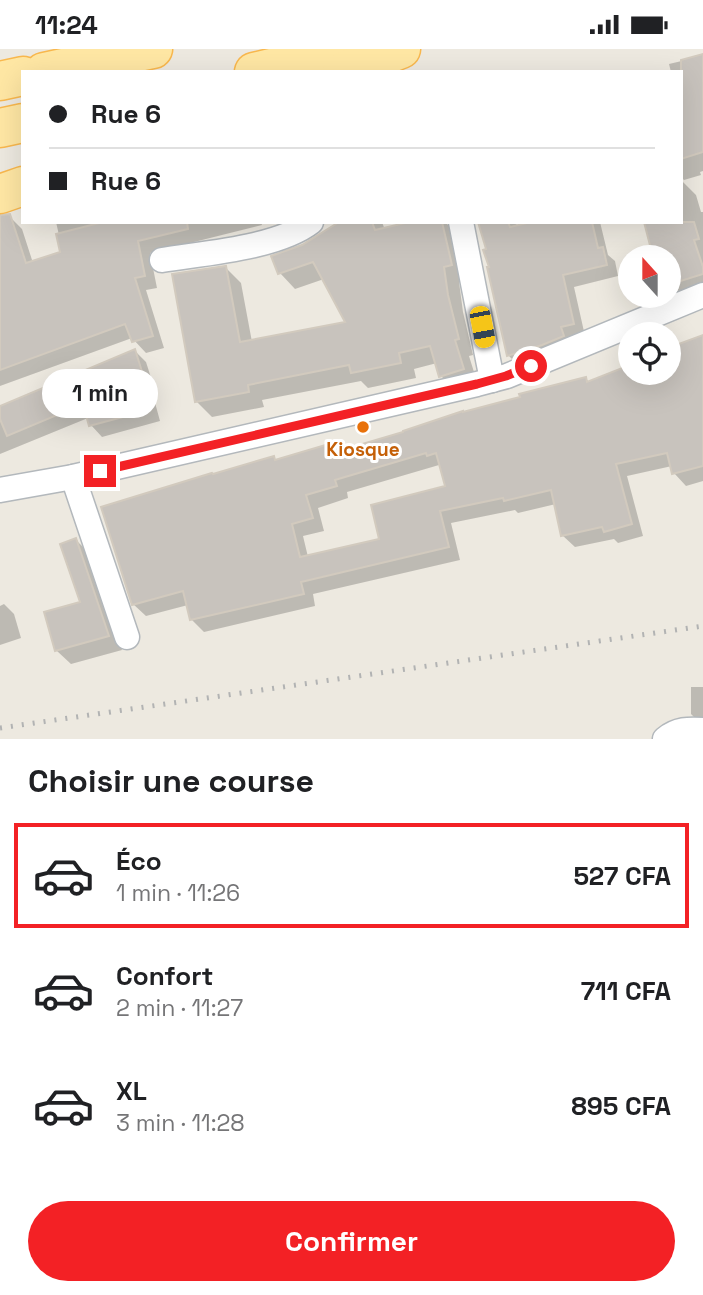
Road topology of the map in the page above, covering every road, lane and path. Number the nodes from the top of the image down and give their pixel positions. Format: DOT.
graph roads {
  1 [pos="153,49"];
  2 [pos="352,49"];
  3 [pos="401,49"];
  4 [pos="53,70"];
  5 [pos="263,70"];
  6 [pos="347,70"];
  7 [pos="21,76"];
  8 [pos="0,81"];
  9 [pos="21,123"];
  10 [pos="0,128"];
  11 [pos="21,187"];
  12 [pos="0,194"];
  13 [pos="309,224"];
  14 [pos="461,224"];
  15 [pos="162,260"];
  16 [pos="703,295"];
  17 [pos="492,380"];
  18 [pos="73,477"];
  19 [pos="0,490"];
  20 [pos="127,637"];
  21 [pos="703,730"];
  22 [pos="665,739"];
  1 -- 4 [label="main road"];
  2 -- 5 [label="main road"];
  3 -- 6 [label="main road"];
  7 -- 8 [label="main road"];
  9 -- 10 [label="main road"];
  11 -- 12 [label="main road"];
  13 -- 15 [label="street"];
  14 -- 17 [label="street"];
  16 -- 17 [label="street"];
  17 -- 18 [label="street"];
  18 -- 19 [label="street"];
  18 -- 20 [label="street"];
  21 -- 22 [label="street"];
}
